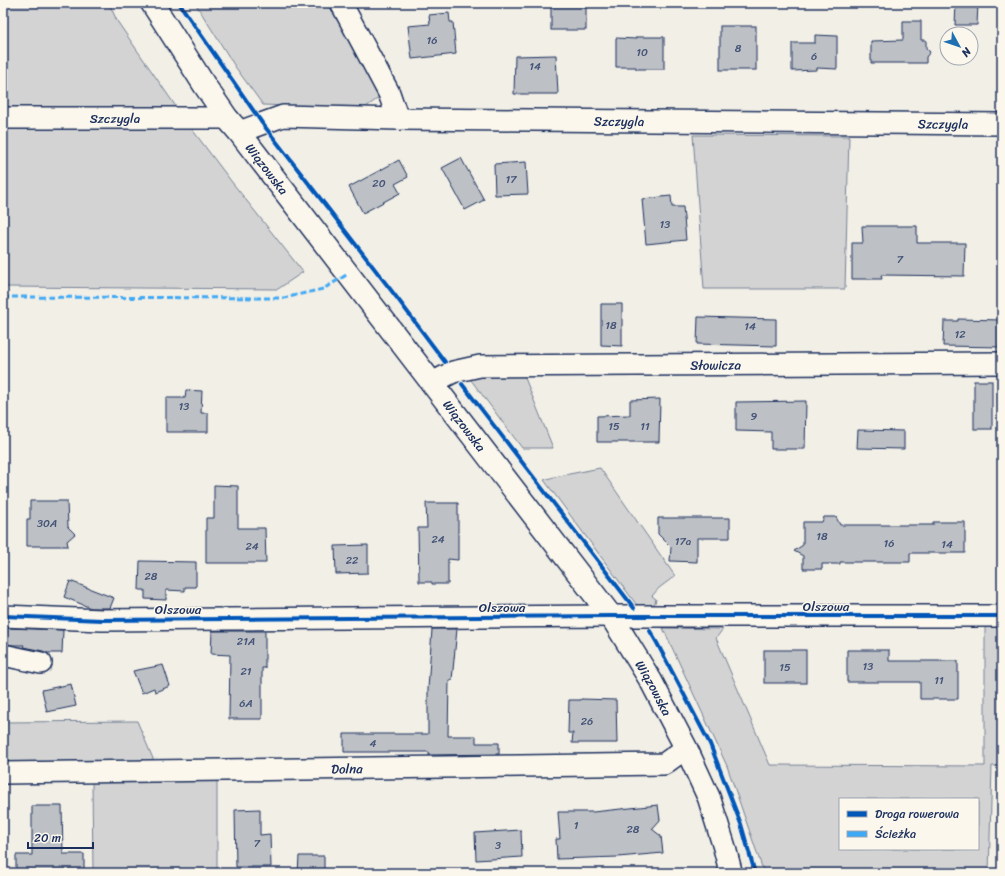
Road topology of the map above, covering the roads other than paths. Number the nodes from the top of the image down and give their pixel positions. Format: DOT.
graph roads {
  1 [pos="152,3"];
  2 [pos="341,3"];
  3 [pos="3,118"];
  4 [pos="398,119"];
  5 [pos="1002,124"];
  6 [pos="233,125"];
  7 [pos="1002,363"];
  8 [pos="432,383"];
  9 [pos="3,616"];
  10 [pos="611,616"];
  11 [pos="1002,616"];
  12 [pos="3,656"];
  13 [pos="41,663"];
  14 [pos="686,748"];
  15 [pos="3,773"];
  16 [pos="731,873"];
  1 -- 6 [label="main road, Wiązowska"];
  2 -- 4 [label="street"];
  3 -- 6 [label="street, Szczygla"];
  4 -- 5 [label="street, Szczygla"];
  4 -- 6 [label="street, Szczygla"];
  6 -- 8 [label="main road, Wiązowska"];
  7 -- 8 [label="street, Słowicza"];
  8 -- 10 [label="main road, Wiązowska"];
  9 -- 10 [label="street, Olszowa"];
  10 -- 11 [label="street, Olszowa"];
  10 -- 14 [label="main road, Wiązowska"];
  12 -- 13 [label="street"];
  14 -- 15 [label="street, Dolna"];
  14 -- 16 [label="main road, Wiązowska"];
}
